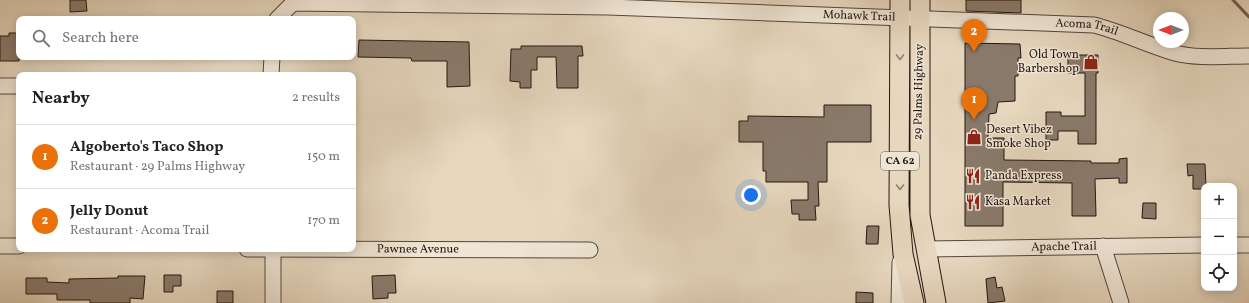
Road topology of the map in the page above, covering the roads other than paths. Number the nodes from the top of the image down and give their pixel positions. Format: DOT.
graph roads {
  1 [pos="920,0"];
  2 [pos="900,9"];
  3 [pos="280,16"];
  4 [pos="920,19"];
  5 [pos="1249,56"];
  6 [pos="272,60"];
  7 [pos="271,72"];
  8 [pos="0,86"];
  9 [pos="16,86"];
  10 [pos="900,223"];
  11 [pos="1201,245"];
  12 [pos="1237,245"];
  13 [pos="1249,245"];
  14 [pos="0,246"];
  15 [pos="16,246"];
  16 [pos="1103,246"];
  17 [pos="356,249"];
  18 [pos="925,249"];
  19 [pos="590,250"];
  20 [pos="273,252"];
  21 [pos="273,303"];
  22 [pos="899,303"];
  23 [pos="914,303"];
  24 [pos="936,303"];
  25 [pos="1121,303"];
  1 -- 4 [label="main road, 29 Palms Highway / CA 62"];
  2 -- 3 [label="street, Mohawk Trail"];
  2 -- 4 [label="street, Mohawk Trail"];
  2 -- 10 [label="main road, 29 Palms Highway / CA 62, one-way"];
  4 -- 5 [label="street, Acoma Trail"];
  4 -- 18 [label="main road, 29 Palms Highway / CA 62"];
  6 -- 7 [label="street"];
  8 -- 9 [label="street"];
  10 -- 22 [label="street"];
  10 -- 23 [label="main road, 29 Palms Highway / CA 62"];
  11 -- 16 [label="street, Apache Trail"];
  12 -- 13 [label="street"];
  14 -- 15 [label="street"];
  16 -- 18 [label="street, Apache Trail"];
  16 -- 25 [label="street"];
  17 -- 19 [label="street, Pawnee Avenue"];
  18 -- 24 [label="main road, 29 Palms Highway / CA 62"];
  20 -- 21 [label="street"];
}
